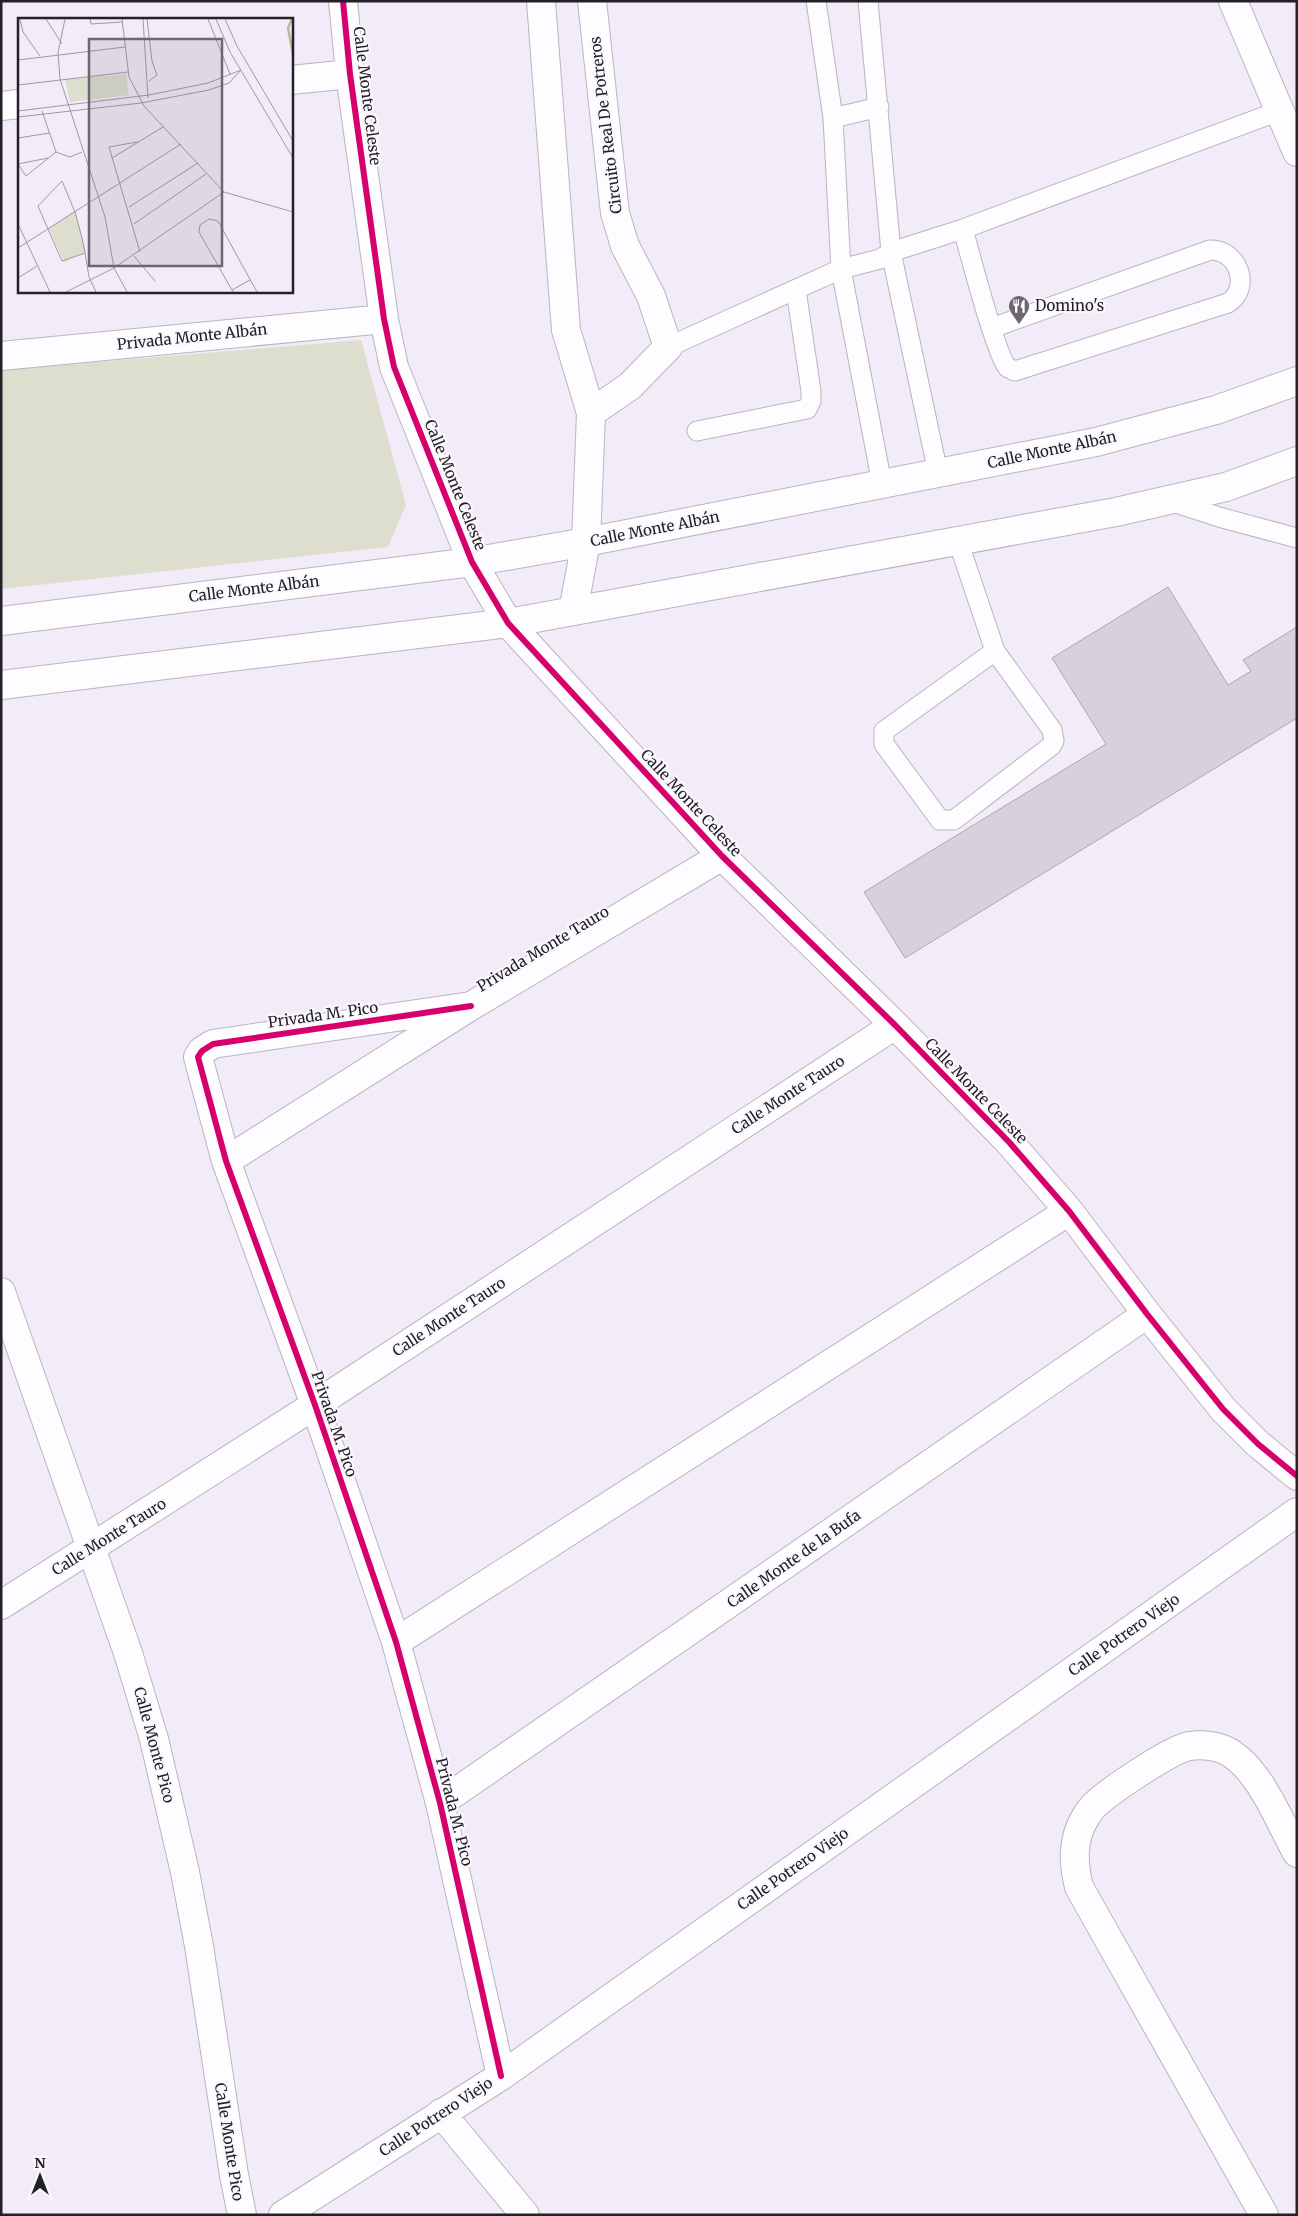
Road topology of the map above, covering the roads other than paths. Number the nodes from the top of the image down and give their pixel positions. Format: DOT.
graph roads {
  1 [pos="343,1"];
  2 [pos="541,1"];
  3 [pos="592,1"];
  4 [pos="816,1"];
  5 [pos="868,1"];
  6 [pos="1233,1"];
  7 [pos="350,74"];
  8 [pos="292,80"];
  9 [pos="18,104"];
  10 [pos="1,106"];
  11 [pos="879,107"];
  12 [pos="1279,111"];
  13 [pos="833,118"];
  14 [pos="1297,152"];
  15 [pos="963,230"];
  16 [pos="891,252"];
  17 [pos="841,269"];
  18 [pos="796,290"];
  19 [pos="384,319"];
  20 [pos="992,328"];
  21 [pos="668,347"];
  22 [pos="1,356"];
  23 [pos="1297,381"];
  24 [pos="591,413"];
  25 [pos="697,431"];
  26 [pos="1297,460"];
  27 [pos="938,473"];
  28 [pos="882,484"];
  29 [pos="1170,501"];
  30 [pos="1297,538"];
  31 [pos="958,541"];
  32 [pos="586,542"];
  33 [pos="472,562"];
  34 [pos="573,611"];
  35 [pos="1,621"];
  36 [pos="508,623"];
  37 [pos="995,651"];
  38 [pos="1,685"];
  39 [pos="722,856"];
  40 [pos="471,1006"];
  41 [pos="894,1025"];
  42 [pos="226,1161"];
  43 [pos="1069,1211"];
  44 [pos="1,1292"];
  45 [pos="1147,1314"];
  46 [pos="315,1405"];
  47 [pos="1297,1476"];
  48 [pos="1297,1512"];
  49 [pos="91,1550"];
  50 [pos="1,1605"];
  51 [pos="396,1642"];
  52 [pos="440,1803"];
  53 [pos="1297,1853"];
  54 [pos="501,2076"];
  55 [pos="441,2113"];
  56 [pos="242,2215"];
  57 [pos="283,2215"];
  58 [pos="525,2215"];
  59 [pos="1264,2215"];
  1 -- 7 [label="street, Calle Monte Celeste"];
  2 -- 24 [label="street"];
  3 -- 21 [label="street, Circuito Real De Potreros"];
  4 -- 13 [label="lane"];
  5 -- 11 [label="lane"];
  6 -- 12 [label="street"];
  7 -- 8 [label="street"];
  7 -- 19 [label="street, Calle Monte Celeste"];
  9 -- 10 [label="street"];
  11 -- 13 [label="lane"];
  11 -- 16 [label="lane"];
  12 -- 14 [label="street"];
  12 -- 15 [label="lane"];
  13 -- 17 [label="lane"];
  15 -- 16 [label="lane"];
  15 -- 20 [label="lane"];
  16 -- 17 [label="lane"];
  16 -- 27 [label="lane"];
  17 -- 18 [label="lane"];
  17 -- 28 [label="lane"];
  18 -- 21 [label="lane"];
  18 -- 25 [label="lane"];
  19 -- 22 [label="street, Privada Monte Albán"];
  19 -- 33 [label="street, Calle Monte Celeste"];
  20 -- 20 [label="lane"];
  21 -- 24 [label="street"];
  23 -- 27 [label="street, Calle Monte Albán"];
  24 -- 32 [label="street"];
  26 -- 29 [label="street"];
  27 -- 28 [label="street, Calle Monte Albán"];
  28 -- 32 [label="street, Calle Monte Albán"];
  29 -- 30 [label="lane"];
  29 -- 31 [label="street"];
  31 -- 34 [label="street"];
  31 -- 37 [label="lane"];
  32 -- 33 [label="street, Calle Monte Albán"];
  32 -- 34 [label="street"];
  33 -- 35 [label="street, Calle Monte Albán"];
  33 -- 36 [label="street, Calle Monte Celeste"];
  34 -- 36 [label="street"];
  36 -- 38 [label="street"];
  36 -- 39 [label="street, Calle Monte Celeste"];
  37 -- 37 [label="lane"];
  39 -- 40 [label="street, Privada Monte Tauro"];
  39 -- 41 [label="street, Calle Monte Celeste"];
  40 -- 42 [label="street, Privada Monte Tauro"];
  40 -- 42 [label="street, Privada M. Pico"];
  41 -- 43 [label="street, Calle Monte Celeste"];
  41 -- 46 [label="street, Calle Monte Tauro"];
  42 -- 46 [label="street, Privada M. Pico"];
  43 -- 45 [label="street, Calle Monte Celeste"];
  43 -- 51 [label="street"];
  44 -- 49 [label="street, Calle Monte Pico"];
  45 -- 47 [label="street, Calle Monte Celeste"];
  45 -- 52 [label="street, Calle Monte de la Bufa"];
  46 -- 49 [label="street, Calle Monte Tauro"];
  46 -- 51 [label="street, Privada M. Pico"];
  48 -- 54 [label="street, Calle Potrero Viejo"];
  49 -- 50 [label="street, Calle Monte Tauro"];
  49 -- 56 [label="street, Calle Monte Pico"];
  51 -- 52 [label="street, Privada M. Pico"];
  52 -- 54 [label="street, Privada M. Pico"];
  53 -- 59 [label="street"];
  54 -- 55 [label="street, Calle Potrero Viejo"];
  55 -- 57 [label="street, Calle Potrero Viejo"];
  55 -- 58 [label="street"];
}
